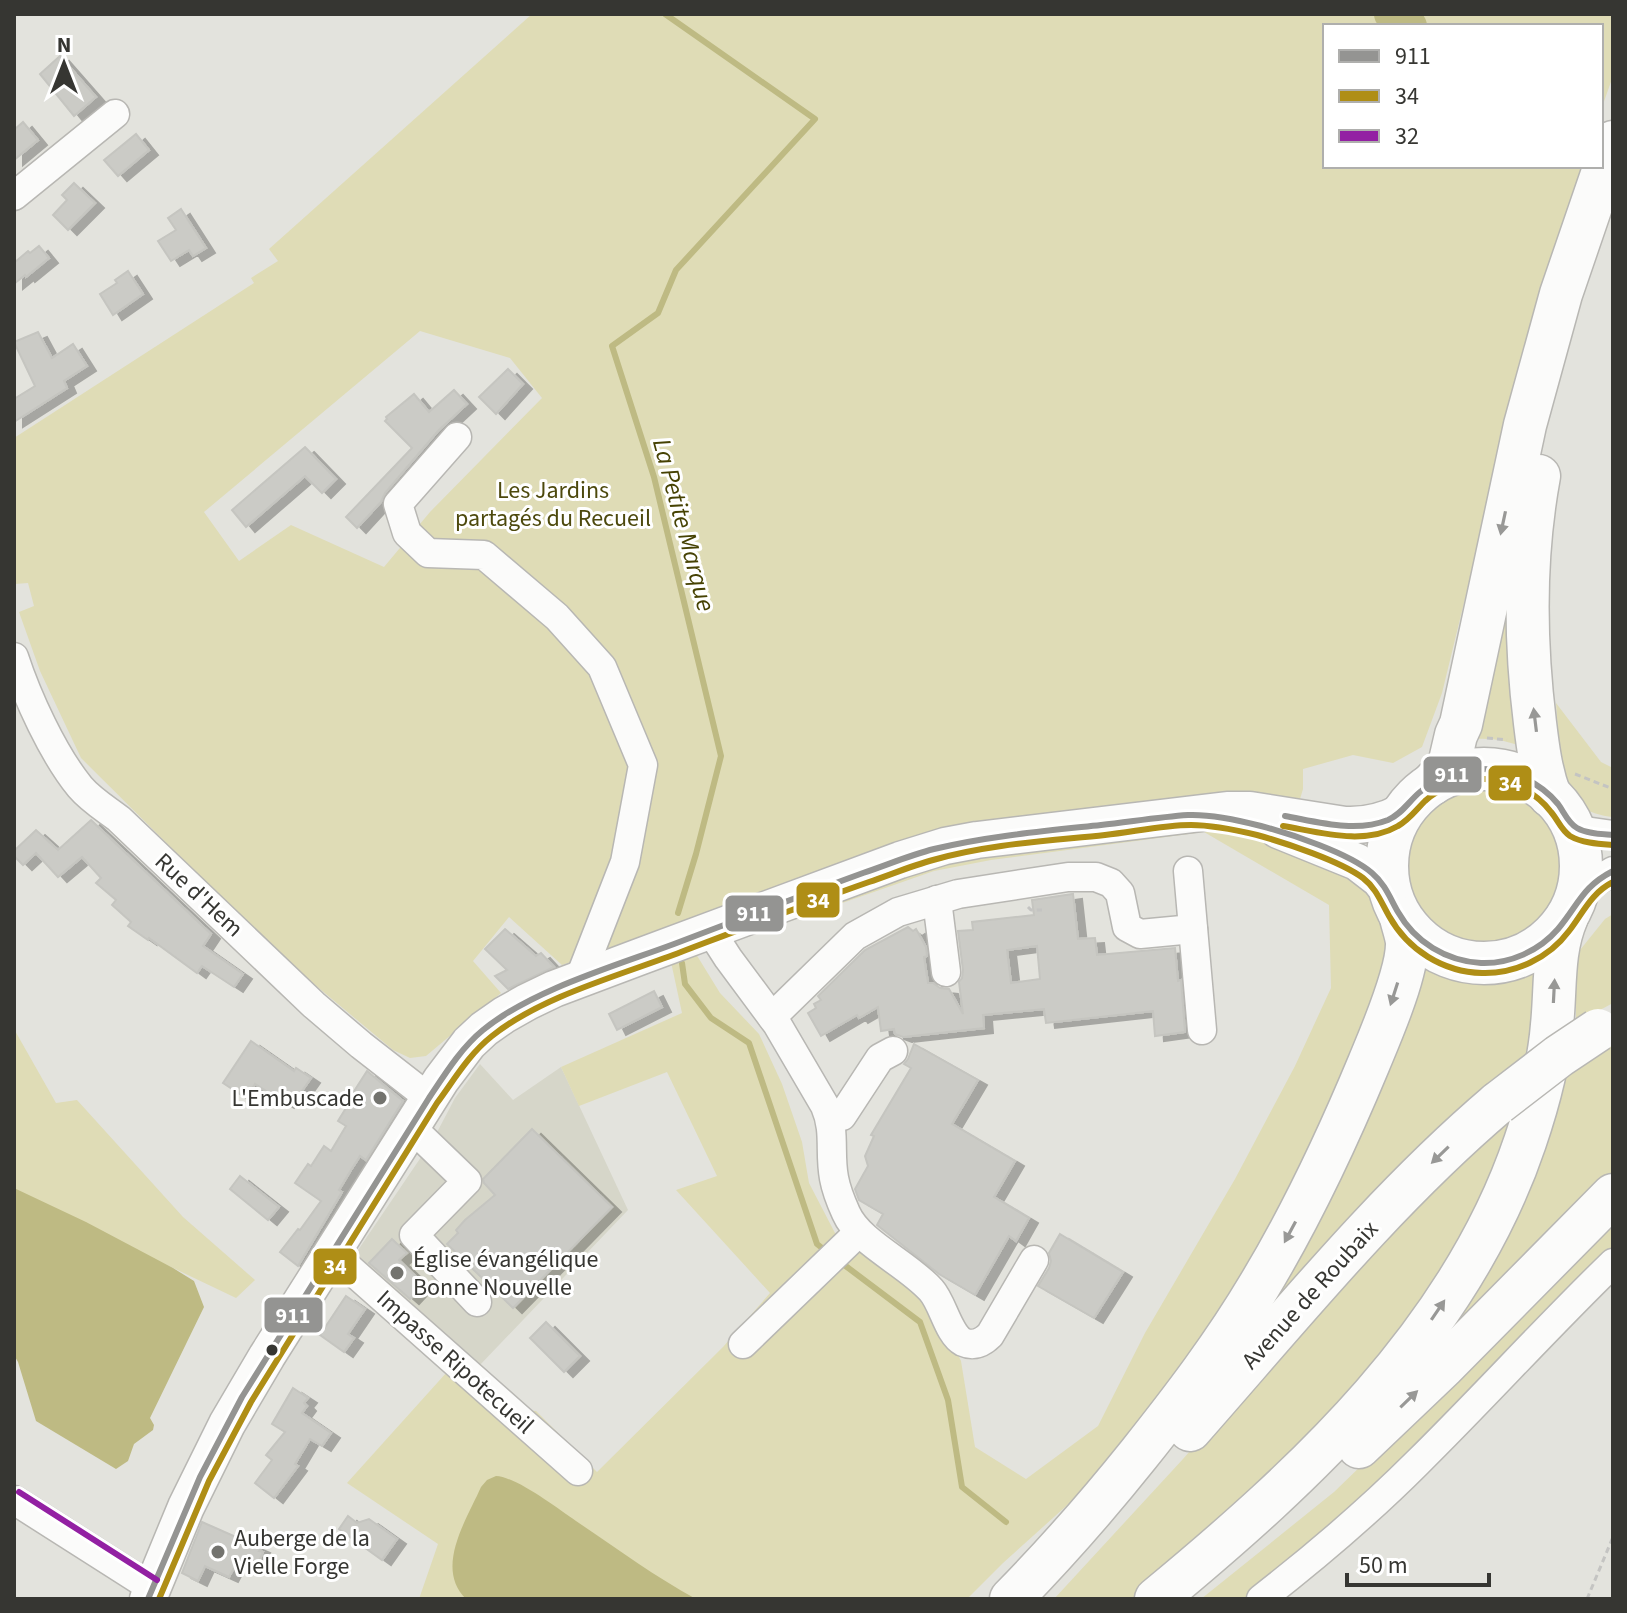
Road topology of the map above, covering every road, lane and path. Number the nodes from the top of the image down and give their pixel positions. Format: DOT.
graph roads {
  1 [pos="115,114"];
  2 [pos="1613,142"];
  3 [pos="14,196"];
  4 [pos="1613,214"];
  5 [pos="457,437"];
  6 [pos="14,657"];
  7 [pos="1432,784"];
  8 [pos="1613,789"];
  9 [pos="1566,798"];
  10 [pos="1402,812"];
  11 [pos="1190,815"];
  12 [pos="1613,835"];
  13 [pos="1188,871"];
  14 [pos="1613,871"];
  15 [pos="937,900"];
  16 [pos="1396,906"];
  17 [pos="1570,911"];
  18 [pos="1193,929"];
  19 [pos="710,930"];
  20 [pos="946,972"];
  21 [pos="579,980"];
  22 [pos="772,1017"];
  23 [pos="1605,1026"];
  24 [pos="1202,1030"];
  25 [pos="893,1051"];
  26 [pos="420,1112"];
  27 [pos="831,1119"];
  28 [pos="1613,1195"];
  29 [pos="844,1246"];
  30 [pos="332,1253"];
  31 [pos="1034,1260"];
  32 [pos="1613,1263"];
  33 [pos="477,1302"];
  34 [pos="743,1344"];
  35 [pos="578,1471"];
  36 [pos="14,1500"];
  37 [pos="1613,1537"];
  38 [pos="150,1594"];
  39 [pos="1011,1599"];
  40 [pos="1036,1599"];
  41 [pos="1156,1599"];
  42 [pos="1182,1599"];
  43 [pos="1261,1599"];
  44 [pos="1587,1599"];
  1 -- 3 [label="street"];
  2 -- 7 [label="highway, one-way"];
  9 -- 4 [label="highway, one-way"];
  5 -- 21 [label="street"];
  6 -- 26 [label="street, Rue d'Hem"];
  7 -- 9 [label="highway"];
  7 -- 10 [label="highway"];
  8 -- 9 [label="path"];
  9 -- 12 [label="street"];
  9 -- 17 [label="highway"];
  10 -- 11 [label="main road"];
  10 -- 16 [label="highway"];
  11 -- 16 [label="main road"];
  11 -- 19 [label="main road"];
  13 -- 18 [label="street"];
  14 -- 17 [label="street"];
  15 -- 18 [label="street"];
  15 -- 20 [label="street"];
  15 -- 22 [label="street"];
  16 -- 17 [label="highway"];
  16 -- 39 [label="highway, one-way"];
  41 -- 17 [label="highway, one-way"];
  18 -- 24 [label="street"];
  19 -- 21 [label="main road"];
  19 -- 22 [label="street"];
  21 -- 26 [label="main road"];
  22 -- 27 [label="street"];
  23 -- 40 [label="highway, Avenue de Roubaix, one-way, bridge"];
  25 -- 27 [label="street"];
  26 -- 30 [label="main road"];
  26 -- 33 [label="street, Rue d'Hem"];
  27 -- 29 [label="street"];
  42 -- 28 [label="highway, one-way"];
  29 -- 31 [label="street"];
  29 -- 34 [label="street"];
  30 -- 35 [label="street, Impasse Ripotecueil"];
  30 -- 38 [label="main road"];
  32 -- 43 [label="street"];
  36 -- 38 [label="street"];
  37 -- 44 [label="path"];
}
